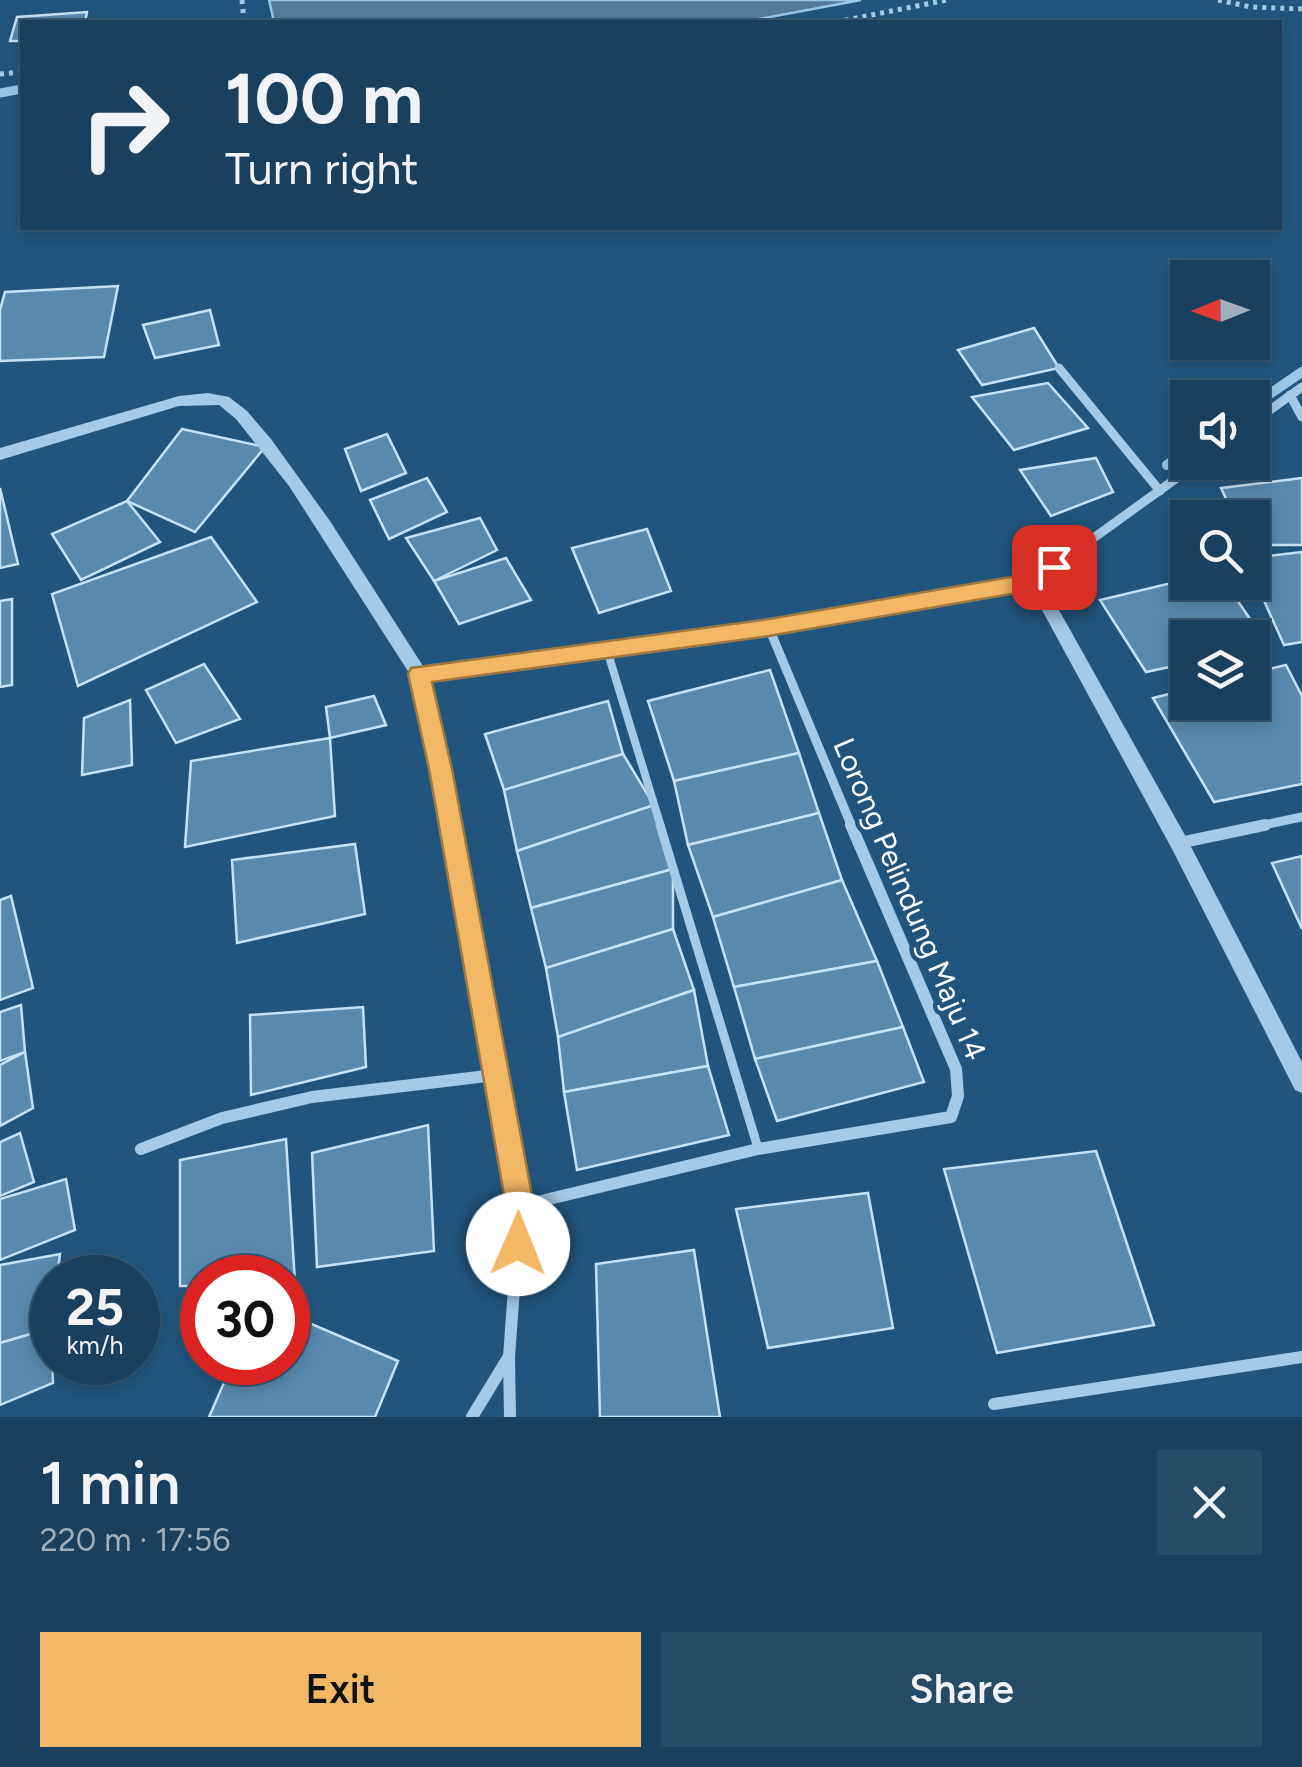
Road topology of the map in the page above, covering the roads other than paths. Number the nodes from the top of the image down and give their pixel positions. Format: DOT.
graph roads {
  1 [pos="1059,368"];
  2 [pos="1302,388"];
  3 [pos="1290,395"];
  4 [pos="1270,410"];
  5 [pos="1302,417"];
  6 [pos="0,454"];
  7 [pos="1174,480"];
  8 [pos="1160,490"];
  9 [pos="1034,581"];
  10 [pos="769,628"];
  11 [pos="607,650"];
  12 [pos="419,674"];
  13 [pos="1302,817"];
  14 [pos="1179,843"];
  15 [pos="495,1074"];
  16 [pos="1302,1083"];
  17 [pos="140,1149"];
  18 [pos="758,1149"];
  19 [pos="520,1206"];
  20 [pos="509,1356"];
  21 [pos="1302,1357"];
  22 [pos="994,1404"];
  23 [pos="472,1417"];
  24 [pos="510,1417"];
  1 -- 8 [label="street"];
  2 -- 3 [label="street"];
  3 -- 4 [label="street"];
  3 -- 5 [label="street"];
  6 -- 12 [label="street"];
  7 -- 8 [label="street"];
  8 -- 9 [label="street"];
  9 -- 10 [label="street"];
  9 -- 14 [label="street"];
  10 -- 11 [label="street"];
  10 -- 18 [label="street, Lorong Pelindung Maju 14"];
  11 -- 12 [label="street"];
  11 -- 18 [label="lane"];
  12 -- 15 [label="street"];
  13 -- 14 [label="street"];
  14 -- 16 [label="street"];
  15 -- 17 [label="street"];
  15 -- 19 [label="street"];
  18 -- 19 [label="street, Lorong Pelindung Maju 14"];
  19 -- 20 [label="street"];
  20 -- 23 [label="street"];
  20 -- 24 [label="street"];
  21 -- 22 [label="street"];
}
